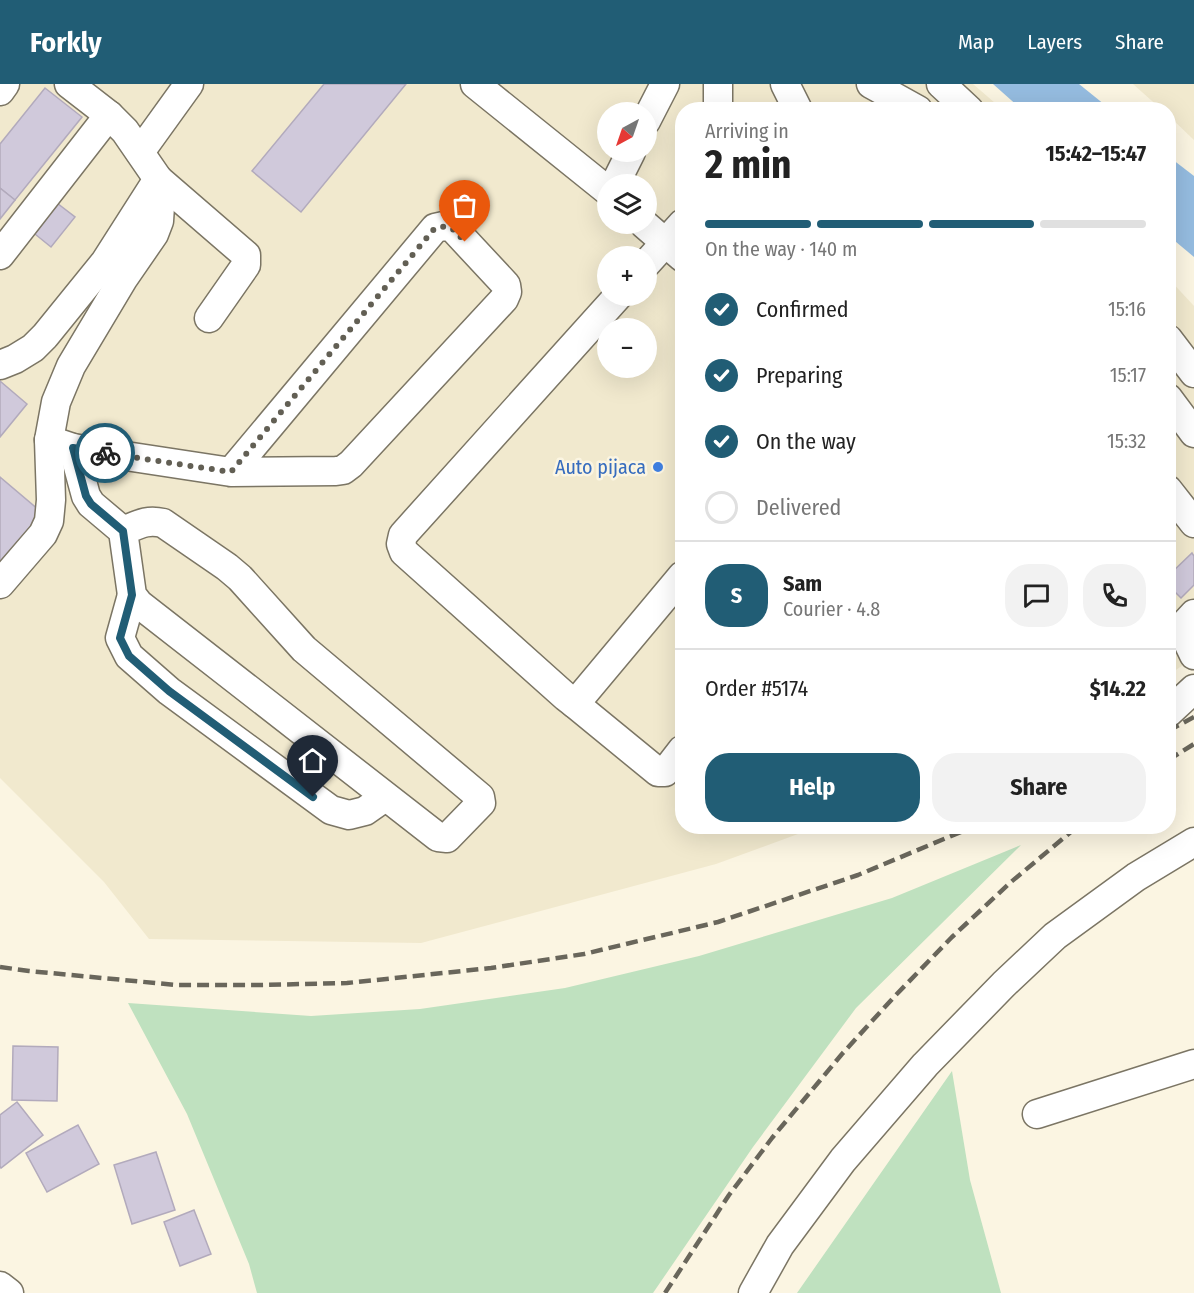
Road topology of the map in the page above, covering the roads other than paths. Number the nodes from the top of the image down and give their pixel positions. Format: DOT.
graph roads {
  1 [pos="5,84"];
  2 [pos="189,84"];
  3 [pos="475,84"];
  4 [pos="665,84"];
  5 [pos="718,84"];
  6 [pos="785,84"];
  7 [pos="871,84"];
  8 [pos="941,84"];
  9 [pos="83,88"];
  10 [pos="0,91"];
  11 [pos="656,102"];
  12 [pos="718,102"];
  13 [pos="794,102"];
  14 [pos="904,102"];
  15 [pos="960,102"];
  16 [pos="109,115"];
  17 [pos="140,152"];
  18 [pos="158,179"];
  19 [pos="597,182"];
  20 [pos="657,231"];
  21 [pos="675,240"];
  22 [pos="675,242"];
  23 [pos="0,255"];
  24 [pos="657,256"];
  25 [pos="609,306"];
  26 [pos="209,318"];
  27 [pos="1176,349"];
  28 [pos="0,365"];
  29 [pos="1194,373"];
  30 [pos="1176,409"];
  31 [pos="1194,433"];
  32 [pos="61,444"];
  33 [pos="231,472"];
  34 [pos="1176,500"];
  35 [pos="1194,523"];
  36 [pos="123,531"];
  37 [pos="0,584"];
  38 [pos="675,584"];
  39 [pos="132,595"];
  40 [pos="1178,623"];
  41 [pos="1194,655"];
  42 [pos="1194,689"];
  43 [pos="575,704"];
  44 [pos="1176,706"];
  45 [pos="675,759"];
  46 [pos="385,796"];
  47 [pos="1194,842"];
  48 [pos="1194,1064"];
  49 [pos="1037,1114"];
  50 [pos="0,1286"];
  51 [pos="9,1293"];
  52 [pos="753,1293"];
  1 -- 10 [label="street"];
  2 -- 17 [label="street"];
  3 -- 19 [label="street"];
  4 -- 11 [label="street"];
  5 -- 12 [label="street"];
  6 -- 13 [label="street"];
  7 -- 14 [label="street"];
  8 -- 15 [label="street"];
  9 -- 16 [label="street"];
  16 -- 17 [label="street"];
  16 -- 23 [label="street"];
  17 -- 18 [label="street"];
  18 -- 26 [label="street"];
  18 -- 28 [label="street"];
  18 -- 32 [label="street"];
  20 -- 21 [label="street"];
  22 -- 24 [label="street"];
  25 -- 43 [label="street"];
  27 -- 29 [label="street"];
  30 -- 31 [label="street"];
  32 -- 33 [label="street"];
  32 -- 36 [label="street"];
  32 -- 37 [label="street"];
  33 -- 33 [label="street"];
  34 -- 35 [label="street"];
  36 -- 39 [label="street"];
  36 -- 46 [label="street"];
  38 -- 43 [label="street"];
  39 -- 46 [label="street"];
  39 -- 46 [label="street"];
  40 -- 41 [label="street"];
  42 -- 44 [label="street"];
  43 -- 45 [label="street"];
  47 -- 52 [label="street"];
  48 -- 49 [label="street"];
  50 -- 51 [label="street"];
}
